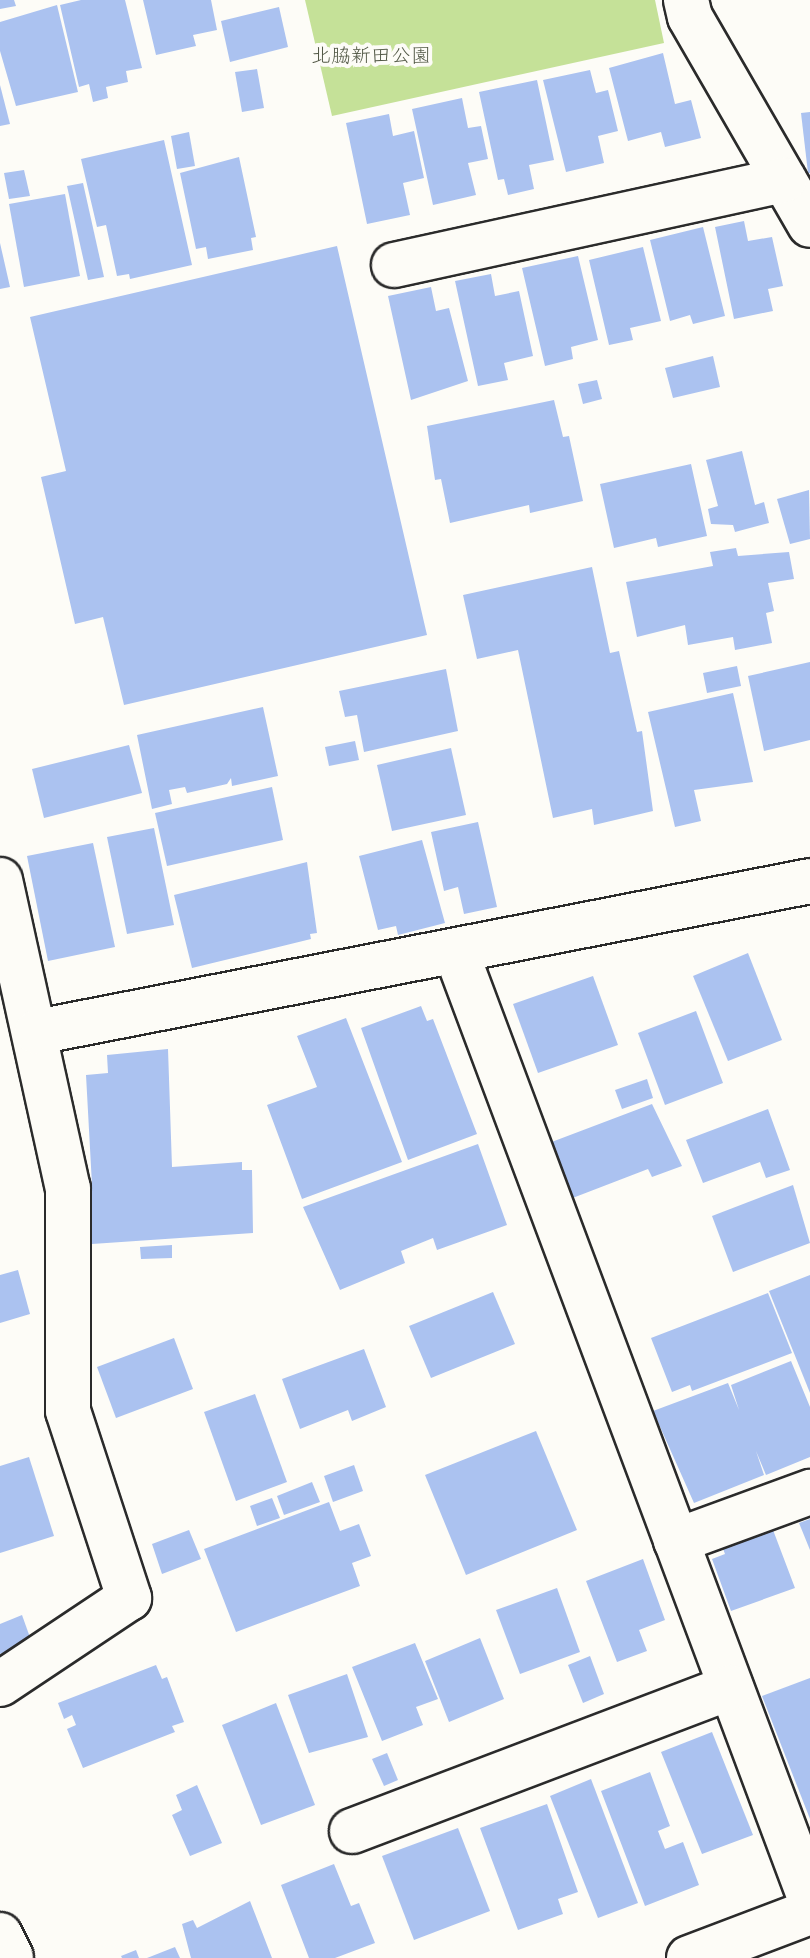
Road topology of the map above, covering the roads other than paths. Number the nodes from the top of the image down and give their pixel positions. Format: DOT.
graph roads {
  1 [pos="686,0"];
  2 [pos="784,180"];
  3 [pos="810,225"];
  4 [pos="394,265"];
  5 [pos="0,880"];
  6 [pos="810,881"];
  7 [pos="456,952"];
  8 [pos="37,1032"];
  9 [pos="810,1492"];
  10 [pos="676,1541"];
  11 [pos="0,1684"];
  12 [pos="731,1687"];
  13 [pos="352,1831"];
  14 [pos="810,1898"];
  15 [pos="810,1912"];
  16 [pos="0,1935"];
  17 [pos="11,1958"];
  18 [pos="689,1958"];
  1 -- 2 [label="street"];
  2 -- 3 [label="street"];
  2 -- 4 [label="street"];
  5 -- 8 [label="street"];
  6 -- 7 [label="street"];
  7 -- 8 [label="street"];
  7 -- 10 [label="street"];
  8 -- 11 [label="street"];
  9 -- 10 [label="street"];
  10 -- 12 [label="street"];
  12 -- 13 [label="street"];
  12 -- 14 [label="street"];
  15 -- 18 [label="street"];
  16 -- 17 [label="street"];
}
